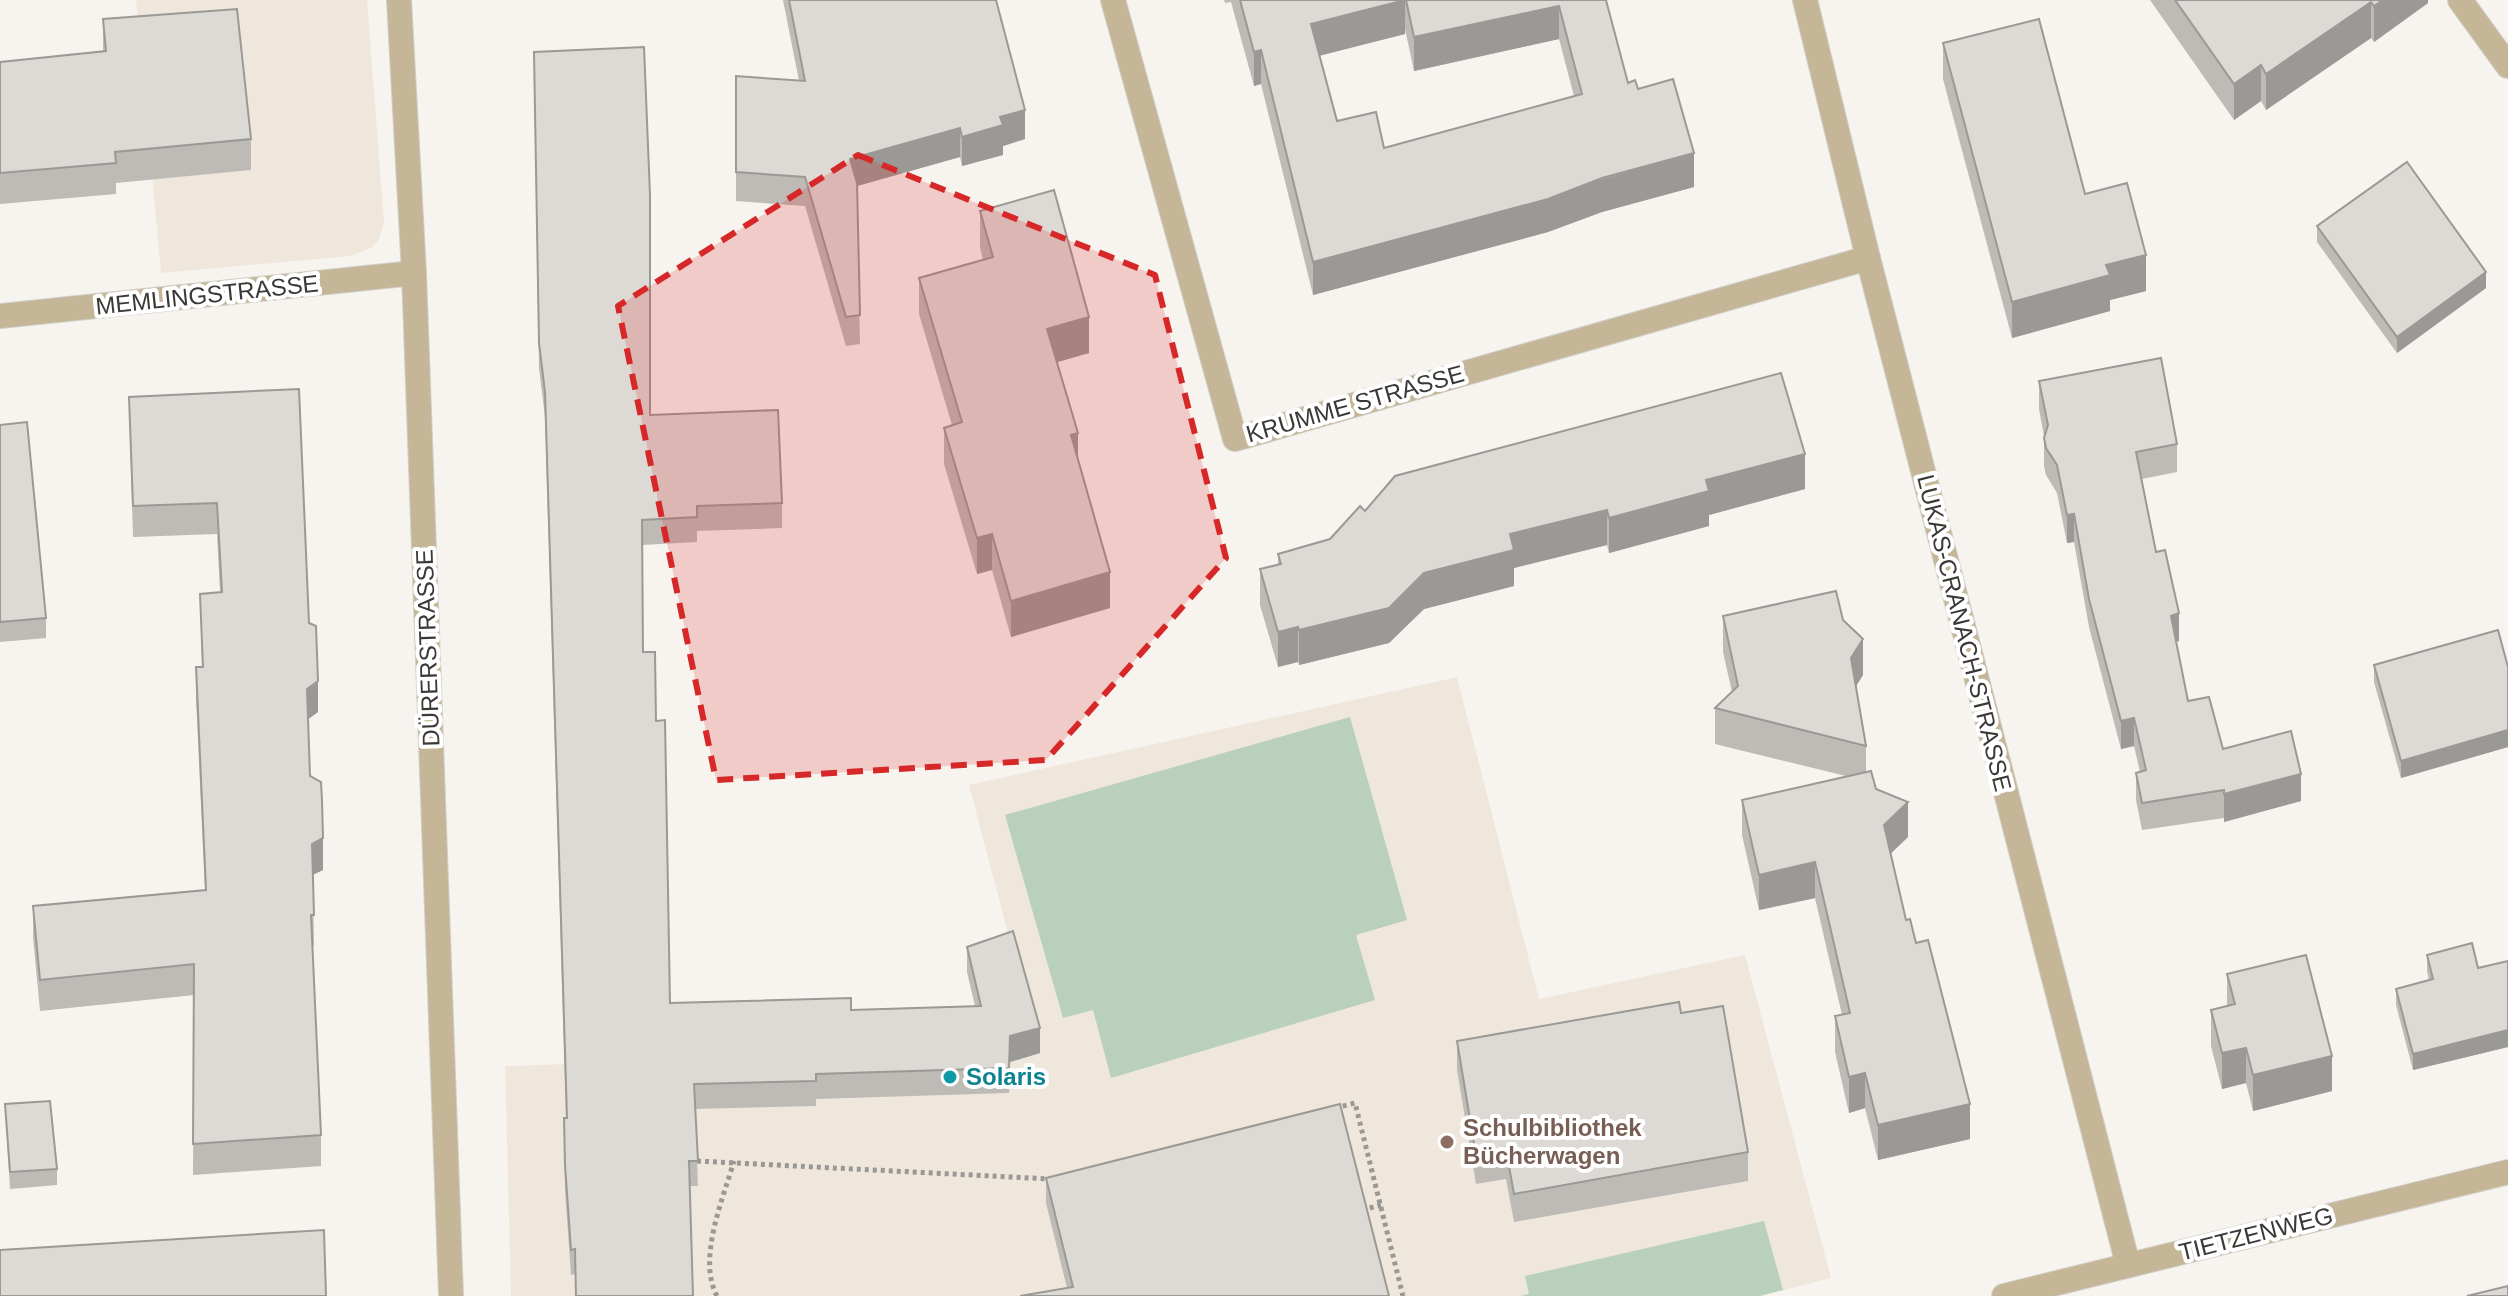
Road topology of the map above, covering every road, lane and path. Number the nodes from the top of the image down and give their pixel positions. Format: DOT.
graph roads {
  1 [pos="399,0"];
  2 [pos="1113,0"];
  3 [pos="1805,0"];
  4 [pos="2460,0"];
  5 [pos="2508,66"];
  6 [pos="1868,258"];
  7 [pos="414,273"];
  8 [pos="0,316"];
  9 [pos="1326,1111"];
  10 [pos="697,1161"];
  11 [pos="734,1161"];
  12 [pos="2508,1172"];
  13 [pos="1058,1177"];
  14 [pos="1381,1205"];
  15 [pos="1361,1211"];
  16 [pos="2128,1265"];
  17 [pos="451,1296"];
  18 [pos="717,1296"];
  19 [pos="1403,1296"];
  20 [pos="2004,1296"];
  1 -- 7 [label="street, DÜRERSTRASSE"];
  2 -- 6 [label="street, KRUMME STRASSE"];
  3 -- 6 [label="street, LUKAS-CRANACH-STRASSE"];
  4 -- 5 [label="street"];
  6 -- 16 [label="street, LUKAS-CRANACH-STRASSE"];
  7 -- 8 [label="street, MEMLINGSTRASSE"];
  7 -- 17 [label="street, DÜRERSTRASSE"];
  9 -- 14 [label="path"];
  10 -- 11 [label="path"];
  11 -- 13 [label="path"];
  11 -- 18 [label="path"];
  12 -- 16 [label="street, TIETZENWEG"];
  14 -- 15 [label="path"];
  14 -- 19 [label="path"];
  16 -- 20 [label="street, TIETZENWEG"];
}
